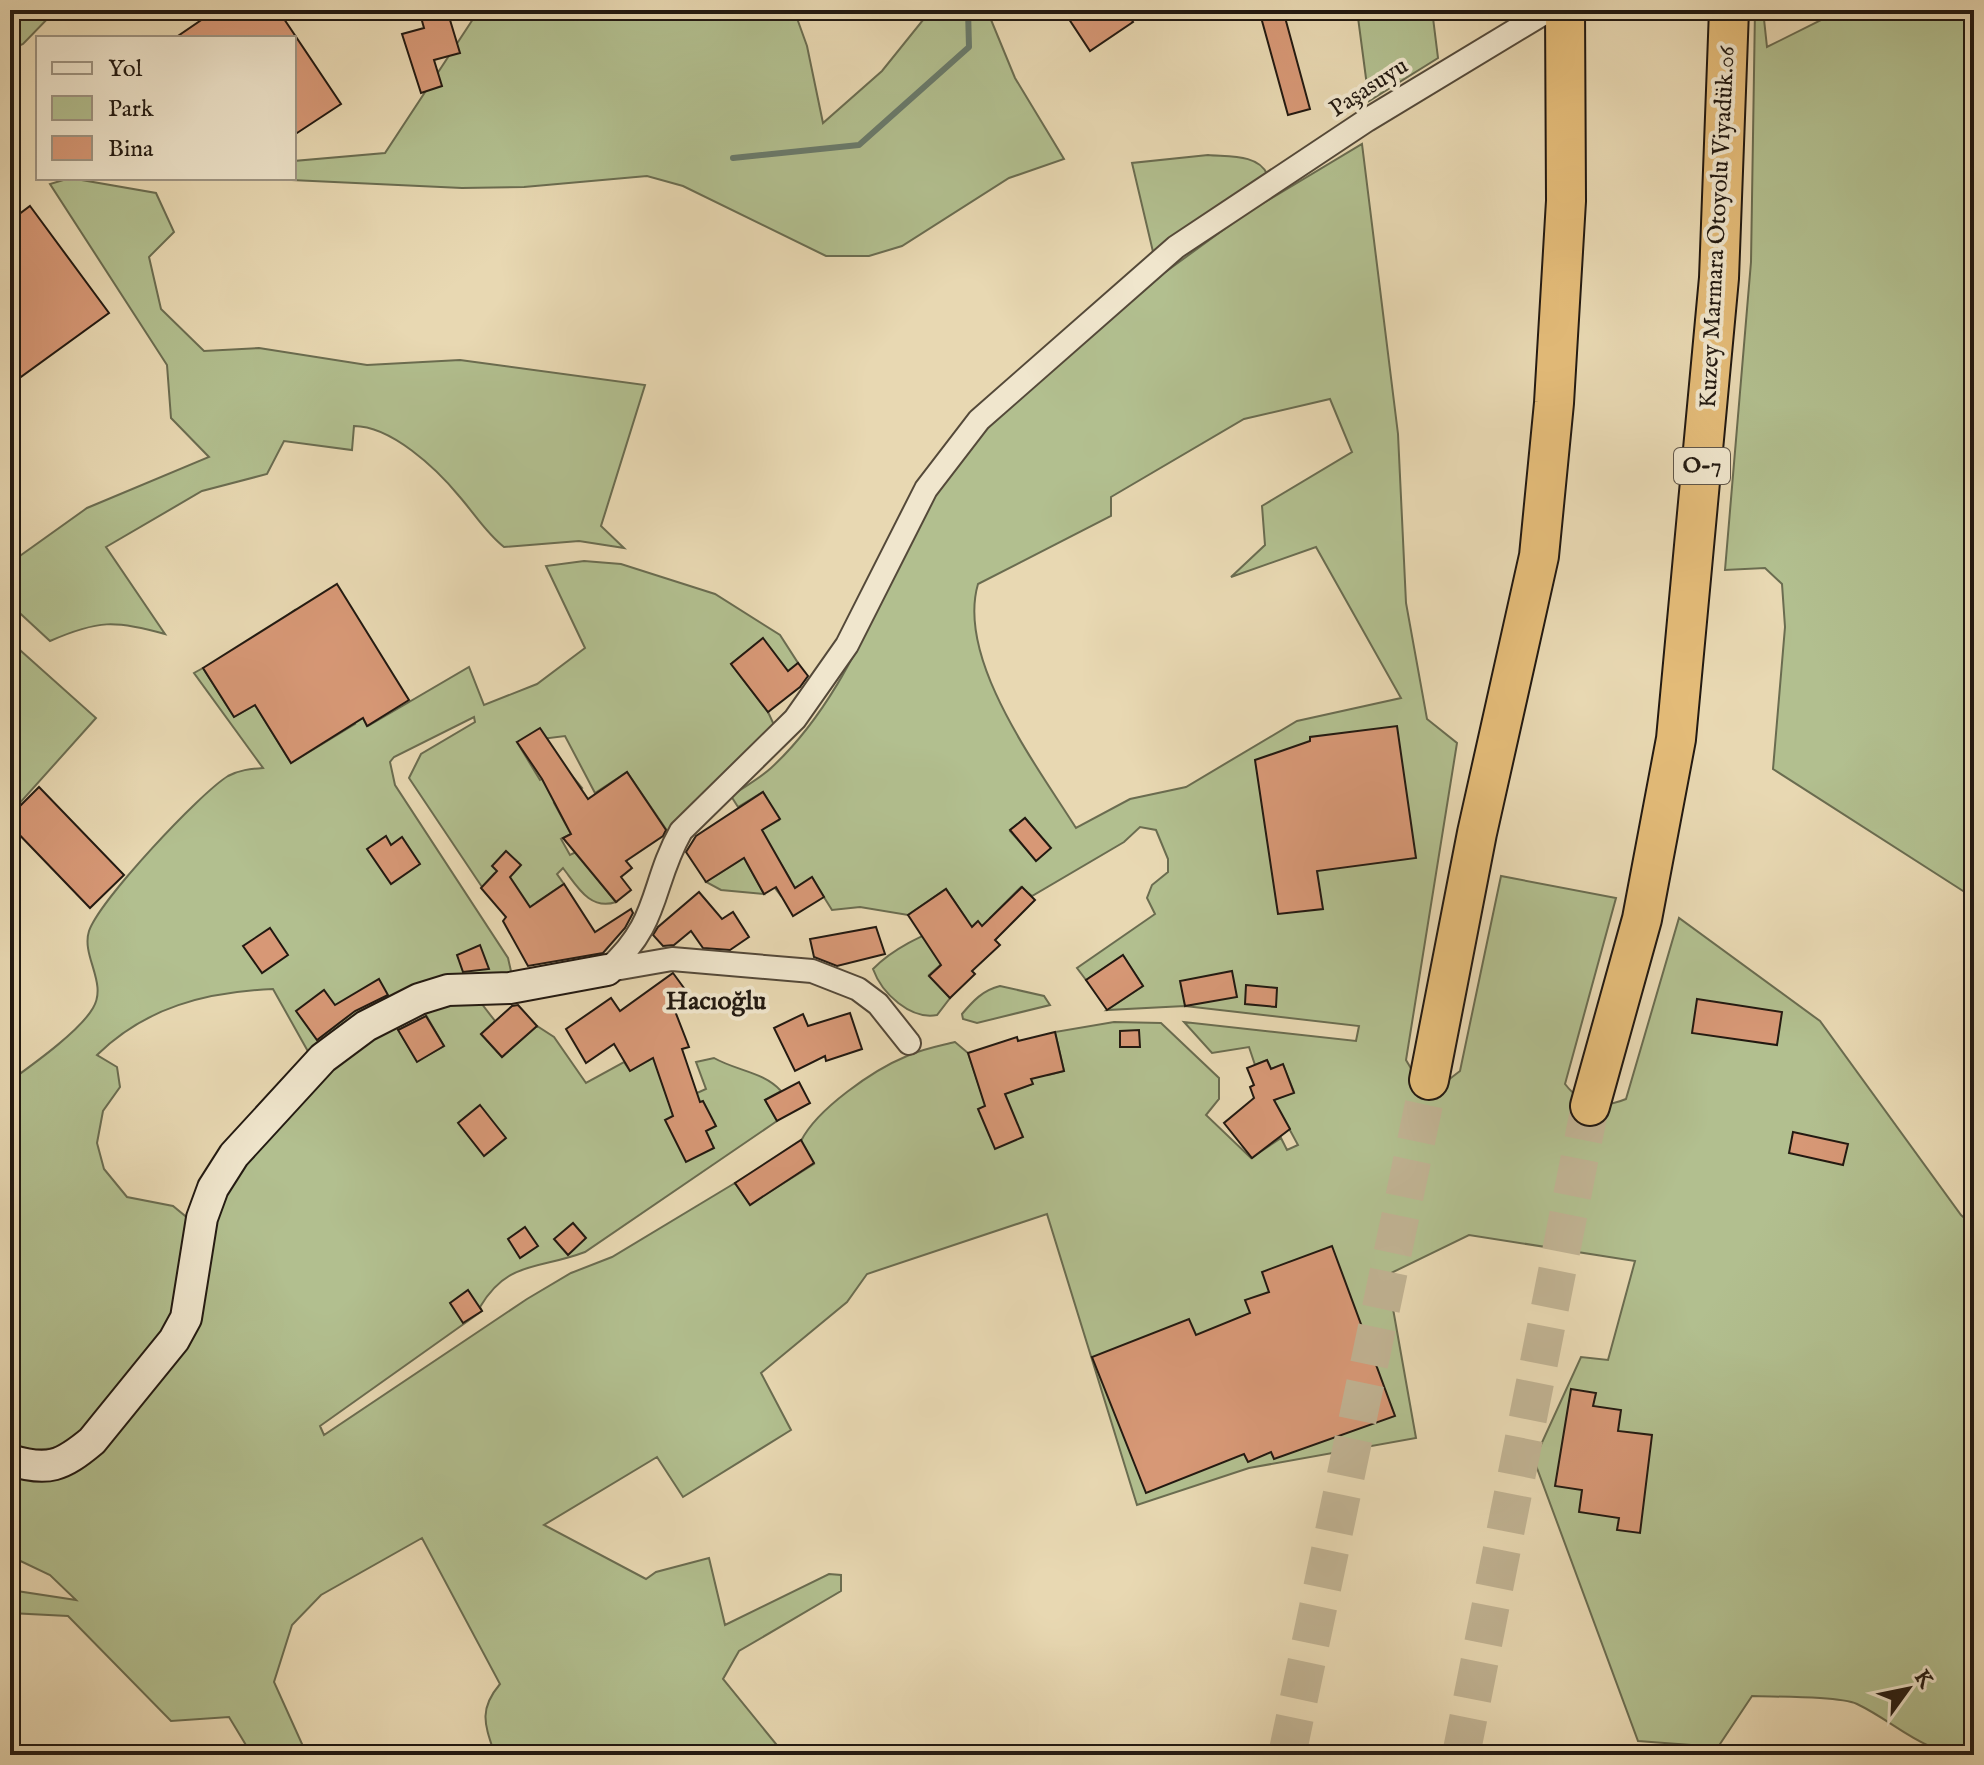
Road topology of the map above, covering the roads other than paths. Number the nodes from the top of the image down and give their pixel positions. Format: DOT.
graph roads {
  1 [pos="1549,10"];
  2 [pos="1565,10"];
  3 [pos="1729,10"];
  4 [pos="607,970"];
  5 [pos="909,1043"];
  6 [pos="1429,1080"];
  7 [pos="1590,1106"];
  8 [pos="10,1460"];
  1 -- 4 [label="street, Paşasuyu"];
  2 -- 6 [label="highway"];
  3 -- 7 [label="highway, Kuzey Marmara Otoyolu Viyadük.06 / O-7"];
  4 -- 5 [label="street"];
  4 -- 8 [label="street"];
}
